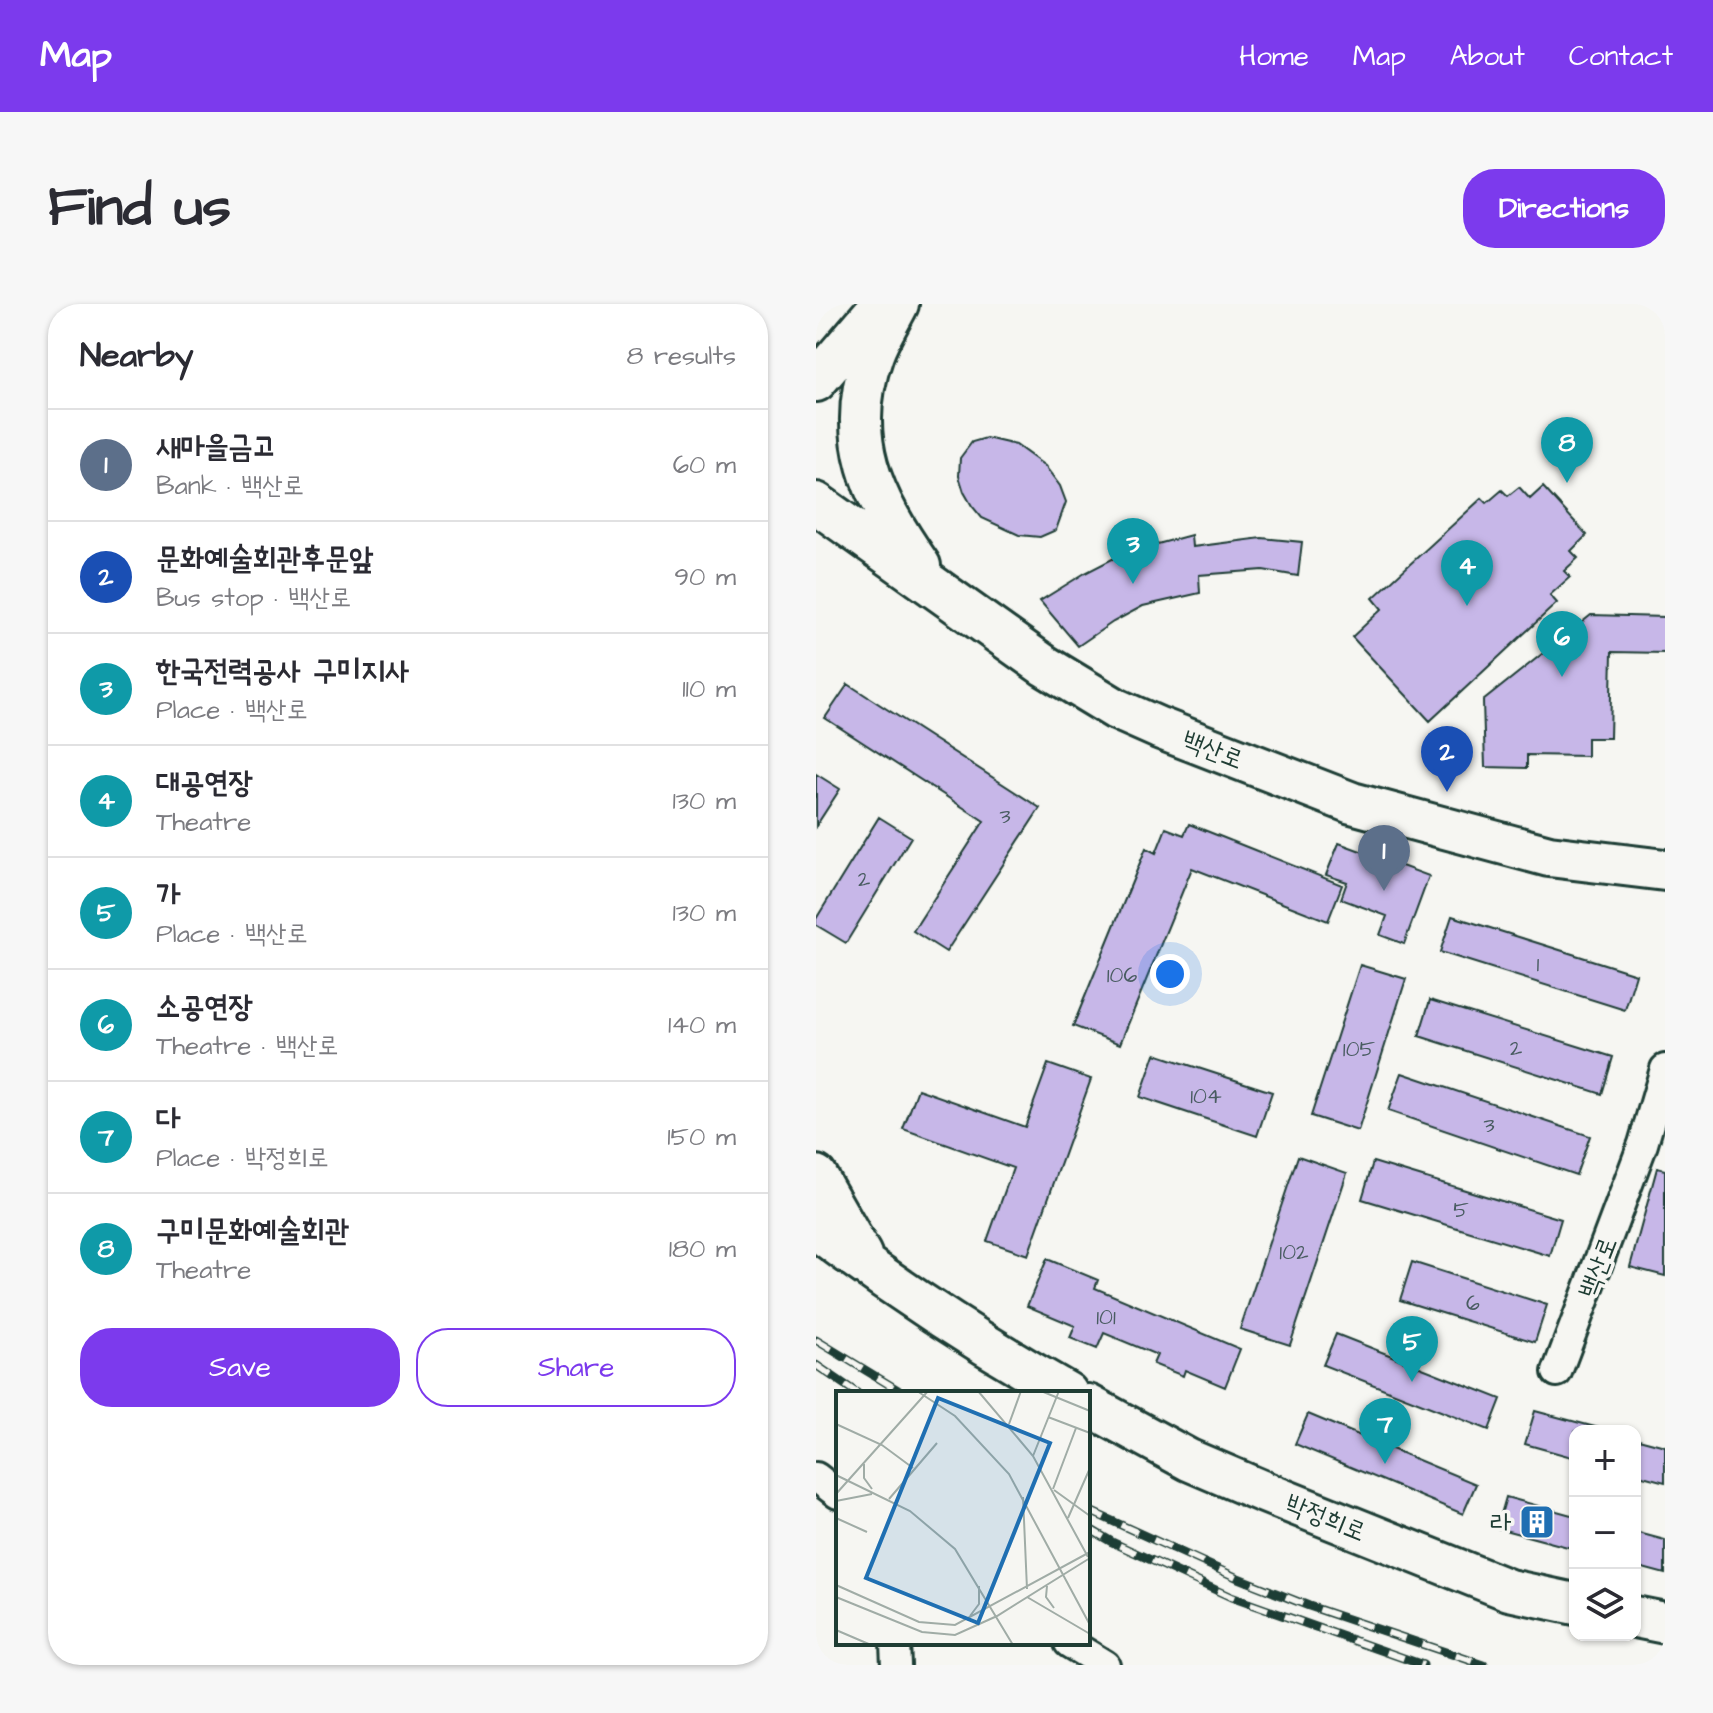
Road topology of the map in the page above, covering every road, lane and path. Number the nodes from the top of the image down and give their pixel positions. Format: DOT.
graph roads {
  1 [pos="882,304"];
  2 [pos="898,304"];
  3 [pos="816,381"];
  4 [pos="816,503"];
  5 [pos="938,592"];
  6 [pos="1665,870"];
  7 [pos="1665,1069"];
  8 [pos="1654,1147"];
  9 [pos="816,1176"];
  10 [pos="816,1229"];
  11 [pos="869,1269"];
  12 [pos="1557,1372"];
  13 [pos="1063,1391"];
  14 [pos="1090,1406"];
  15 [pos="816,1477"];
  16 [pos="836,1492"];
  17 [pos="1569,1603"];
  18 [pos="1641,1618"];
  19 [pos="1665,1623"];
  20 [pos="895,1645"];
  21 [pos="1072,1645"];
  22 [pos="896,1665"];
  23 [pos="1105,1665"];
  1 -- 3 [label="street"];
  2 -- 5 [label="street"];
  4 -- 5 [label="street, 백산로"];
  5 -- 6 [label="street, 백산로"];
  7 -- 8 [label="street, 백산로"];
  8 -- 12 [label="street, 백산로"];
  9 -- 11 [label="street"];
  10 -- 11 [label="street"];
  11 -- 13 [label="street"];
  14 -- 17 [label="street, 박정희로"];
  15 -- 16 [label="street"];
  18 -- 19 [label="street"];
  20 -- 22 [label="street"];
  21 -- 23 [label="street"];
}
